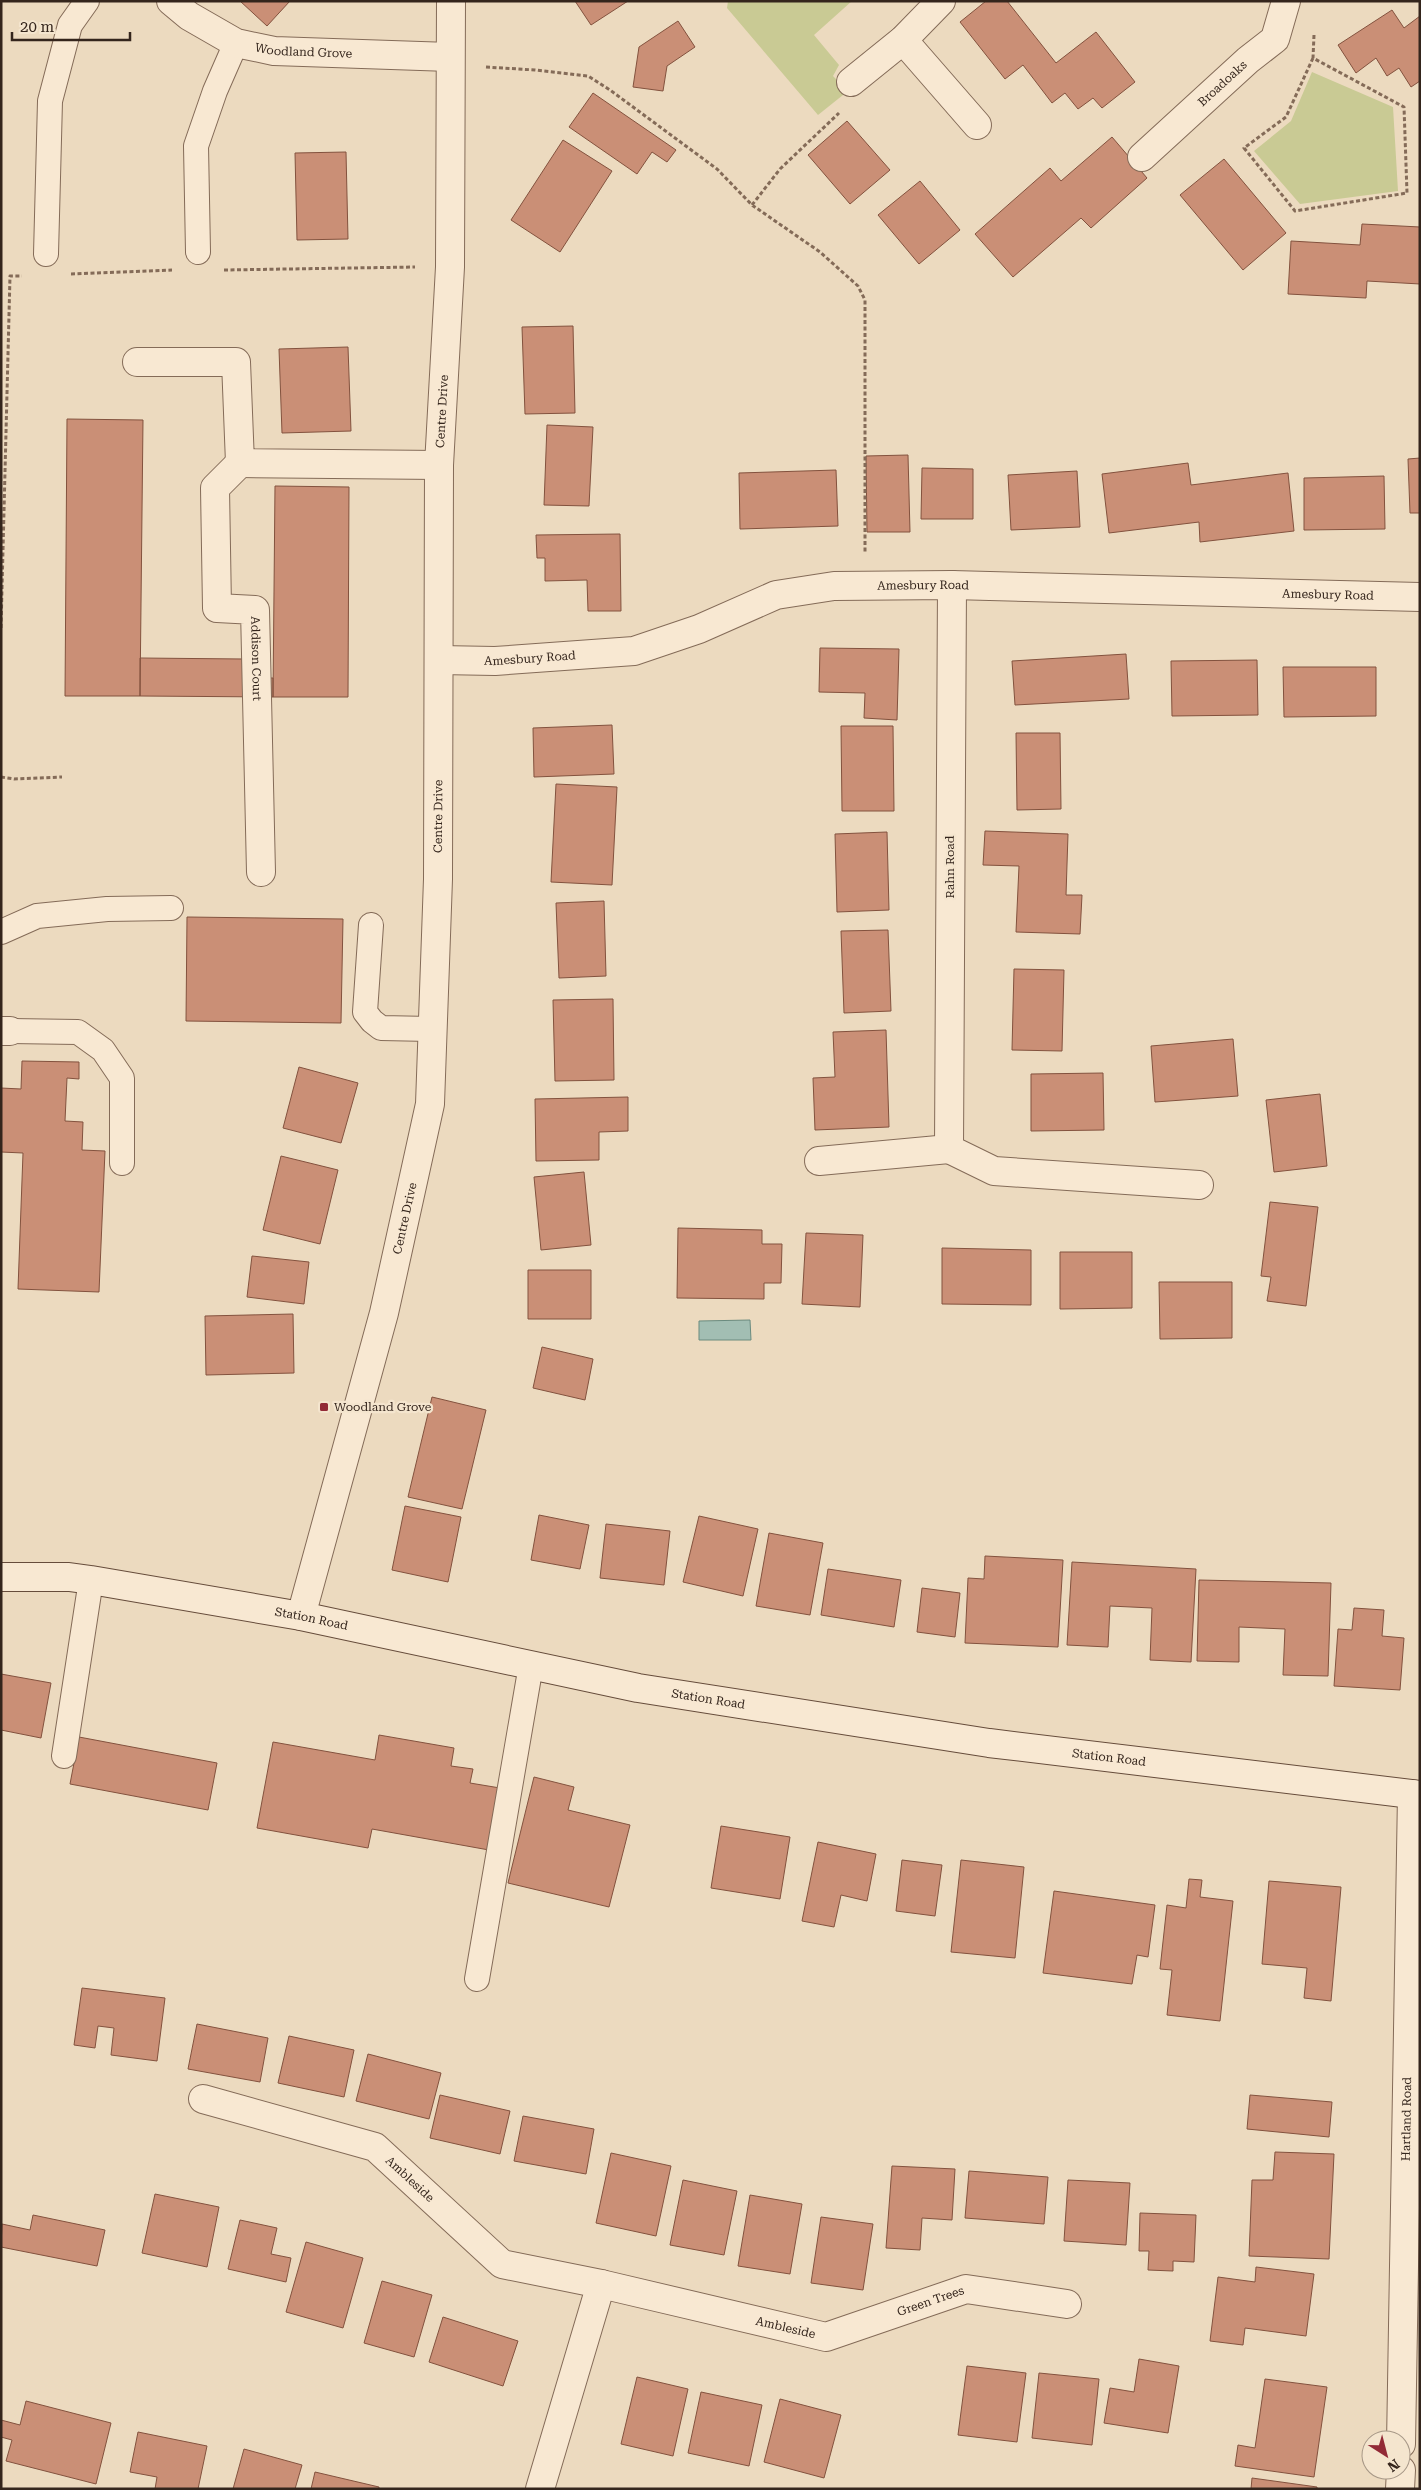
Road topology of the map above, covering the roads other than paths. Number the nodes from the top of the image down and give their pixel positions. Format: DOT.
graph roads {
  1 [pos="87,1"];
  2 [pos="171,1"];
  3 [pos="451,1"];
  4 [pos="941,1"];
  5 [pos="1286,4"];
  6 [pos="903,40"];
  7 [pos="236,43"];
  8 [pos="450,61"];
  9 [pos="851,82"];
  10 [pos="977,125"];
  11 [pos="1142,156"];
  12 [pos="198,252"];
  13 [pos="46,254"];
  14 [pos="137,362"];
  15 [pos="240,462"];
  16 [pos="439,465"];
  17 [pos="952,586"];
  18 [pos="1420,597"];
  19 [pos="439,660"];
  20 [pos="261,872"];
  21 [pos="170,908"];
  22 [pos="371,925"];
  23 [pos="1,932"];
  24 [pos="432,1029"];
  25 [pos="5,1031"];
  26 [pos="949,1149"];
  27 [pos="819,1161"];
  28 [pos="122,1163"];
  29 [pos="1199,1185"];
  30 [pos="1,1576"];
  31 [pos="91,1580"];
  32 [pos="301,1616"];
  33 [pos="531,1665"];
  34 [pos="64,1756"];
  35 [pos="1416,1794"];
  36 [pos="477,1979"];
  37 [pos="203,2099"];
  38 [pos="600,2284"];
  39 [pos="1067,2304"];
  40 [pos="826,2337"];
  41 [pos="1401,2430"];
  42 [pos="540,2489"];
  1 -- 13 [label="lane"];
  2 -- 7 [label="street, Woodland Grove"];
  3 -- 8 [label="street, Centre Drive"];
  4 -- 6 [label="street"];
  5 -- 11 [label="street, Broadoaks"];
  6 -- 9 [label="street"];
  6 -- 10 [label="street"];
  7 -- 8 [label="street, Woodland Grove"];
  7 -- 12 [label="lane"];
  8 -- 16 [label="street, Centre Drive"];
  14 -- 15 [label="street"];
  15 -- 16 [label="street"];
  15 -- 20 [label="street, Addison Court"];
  16 -- 19 [label="street, Centre Drive"];
  17 -- 18 [label="street, Amesbury Road"];
  17 -- 19 [label="street, Amesbury Road"];
  17 -- 26 [label="street, Rahn Road"];
  19 -- 24 [label="street, Centre Drive"];
  21 -- 23 [label="lane"];
  22 -- 24 [label="lane"];
  24 -- 32 [label="street, Centre Drive"];
  25 -- 28 [label="lane"];
  26 -- 27 [label="street"];
  26 -- 29 [label="street"];
  30 -- 31 [label="street, Station Road"];
  31 -- 32 [label="street, Station Road"];
  31 -- 34 [label="lane"];
  32 -- 33 [label="street, Station Road"];
  33 -- 35 [label="street, Station Road"];
  33 -- 36 [label="lane"];
  35 -- 41 [label="street, Hartland Road"];
  37 -- 38 [label="street, Ambleside"];
  38 -- 40 [label="street, Ambleside"];
  38 -- 42 [label="street"];
  39 -- 40 [label="street, Green Trees"];
}
